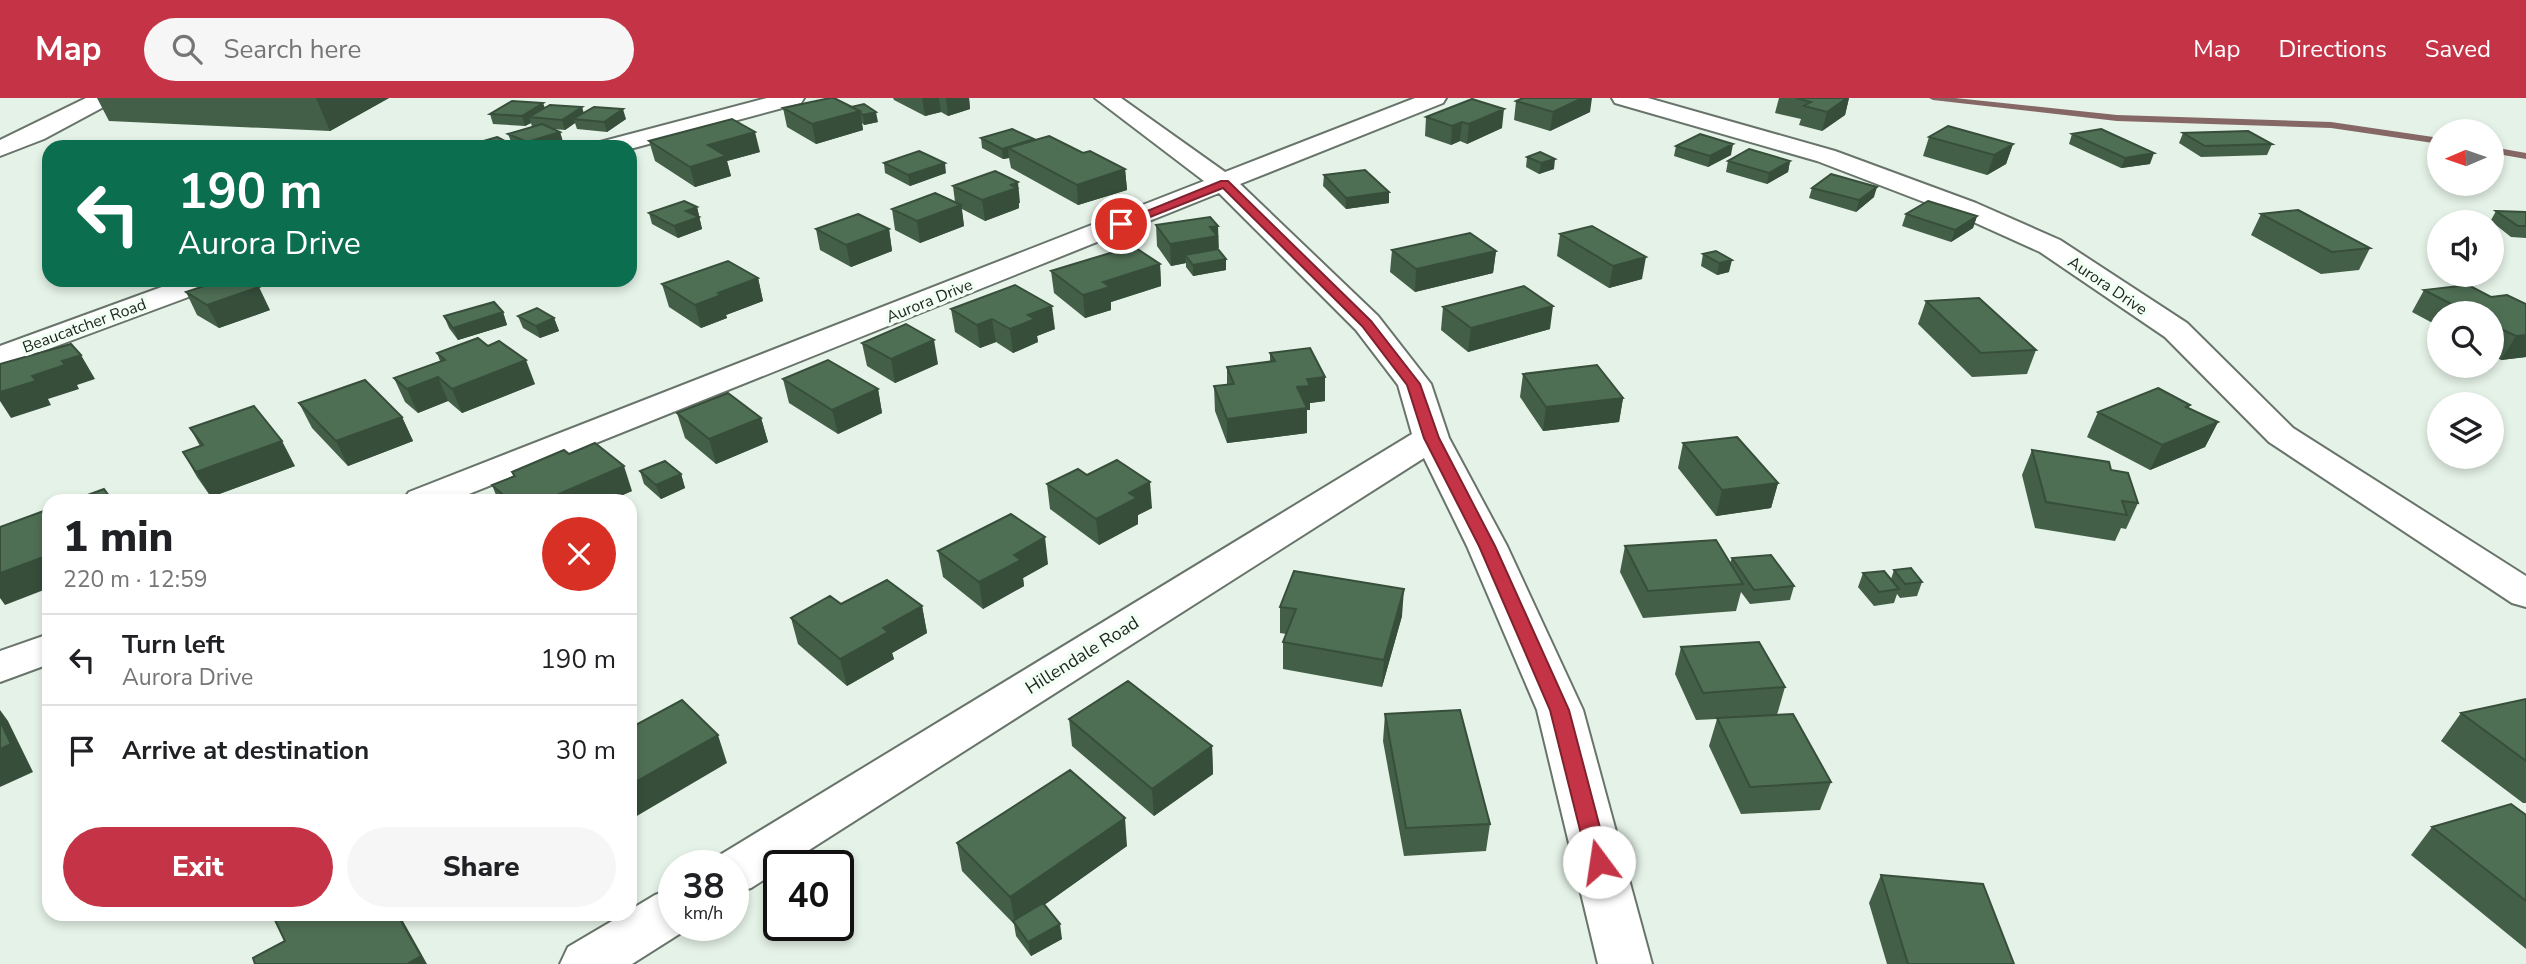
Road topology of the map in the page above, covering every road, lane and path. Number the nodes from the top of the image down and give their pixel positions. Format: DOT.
graph roads {
  1 [pos="103,98"];
  2 [pos="793,98"];
  3 [pos="1106,98"];
  4 [pos="1435,98"];
  5 [pos="1623,98"];
  6 [pos="635,140"];
  7 [pos="0,149"];
  8 [pos="1224,183"];
  9 [pos="189,287"];
  10 [pos="0,357"];
  11 [pos="1431,438"];
  12 [pos="437,494"];
  13 [pos="2526,594"];
  14 [pos="42,651"];
  15 [pos="0,667"];
  16 [pos="749,863"];
  17 [pos="658,920"];
  18 [pos="587,964"];
  19 [pos="1625,964"];
  1 -- 7 [label="street"];
  2 -- 6 [label="street"];
  3 -- 8 [label="street"];
  4 -- 8 [label="street, Aurora Drive"];
  5 -- 13 [label="street, Aurora Drive"];
  8 -- 11 [label="street"];
  8 -- 12 [label="street, Aurora Drive"];
  9 -- 10 [label="street, Beaucatcher Road"];
  11 -- 16 [label="street, Hillendale Road"];
  11 -- 19 [label="street"];
  14 -- 15 [label="street"];
  17 -- 18 [label="street"];
}
